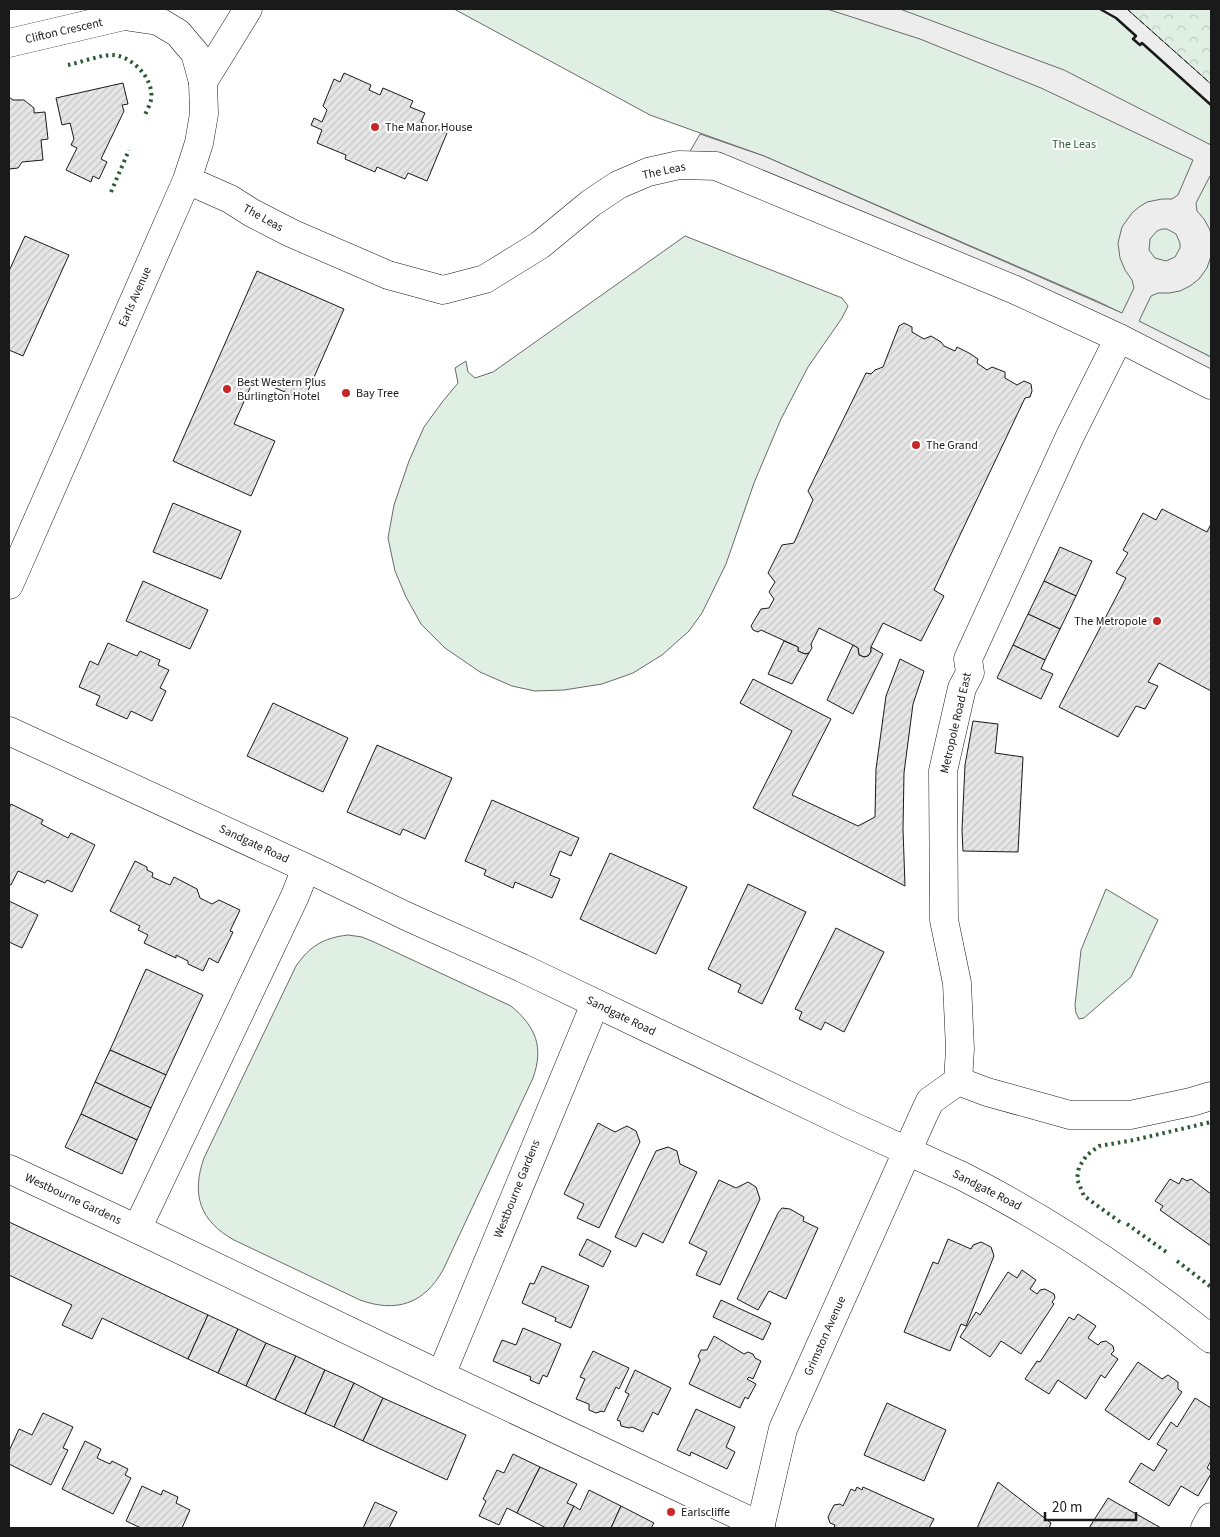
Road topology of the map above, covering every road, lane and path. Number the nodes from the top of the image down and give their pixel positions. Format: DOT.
graph roads {
  1 [pos="248,9"];
  2 [pos="9,44"];
  3 [pos="204,82"];
  4 [pos="188,180"];
  5 [pos="1119,338"];
  6 [pos="1211,385"];
  7 [pos="9,585"];
  8 [pos="9,731"];
  9 [pos="306,868"];
  10 [pos="595,1004"];
  11 [pos="958,1081"];
  12 [pos="1211,1096"];
  13 [pos="907,1150"];
  14 [pos="9,1169"];
  15 [pos="137,1229"];
  16 [pos="1211,1339"];
  17 [pos="441,1375"];
  18 [pos="1211,1517"];
  19 [pos="760,1527"];
  20 [pos="1205,1528"];
  1 -- 3 [label="main road"];
  2 -- 3 [label="main road, Clifton Crescent"];
  3 -- 4 [label="main road, Earls Avenue"];
  4 -- 5 [label="main road, The Leas"];
  4 -- 7 [label="main road, Earls Avenue"];
  5 -- 6 [label="main road, The Leas"];
  5 -- 11 [label="main road, Metropole Road East"];
  8 -- 9 [label="main road, Sandgate Road"];
  9 -- 10 [label="main road, Sandgate Road"];
  9 -- 15 [label="main road, Westbourne Gardens"];
  10 -- 13 [label="main road, Sandgate Road"];
  10 -- 17 [label="main road, Westbourne Gardens"];
  11 -- 12 [label="main road"];
  11 -- 13 [label="main road"];
  13 -- 16 [label="main road, Sandgate Road"];
  13 -- 19 [label="main road, Grimston Avenue"];
  14 -- 15 [label="main road, Westbourne Gardens"];
  15 -- 17 [label="main road, Westbourne Gardens"];
  17 -- 19 [label="main road, Westbourne Gardens"];
  18 -- 20 [label="main road"];
}
